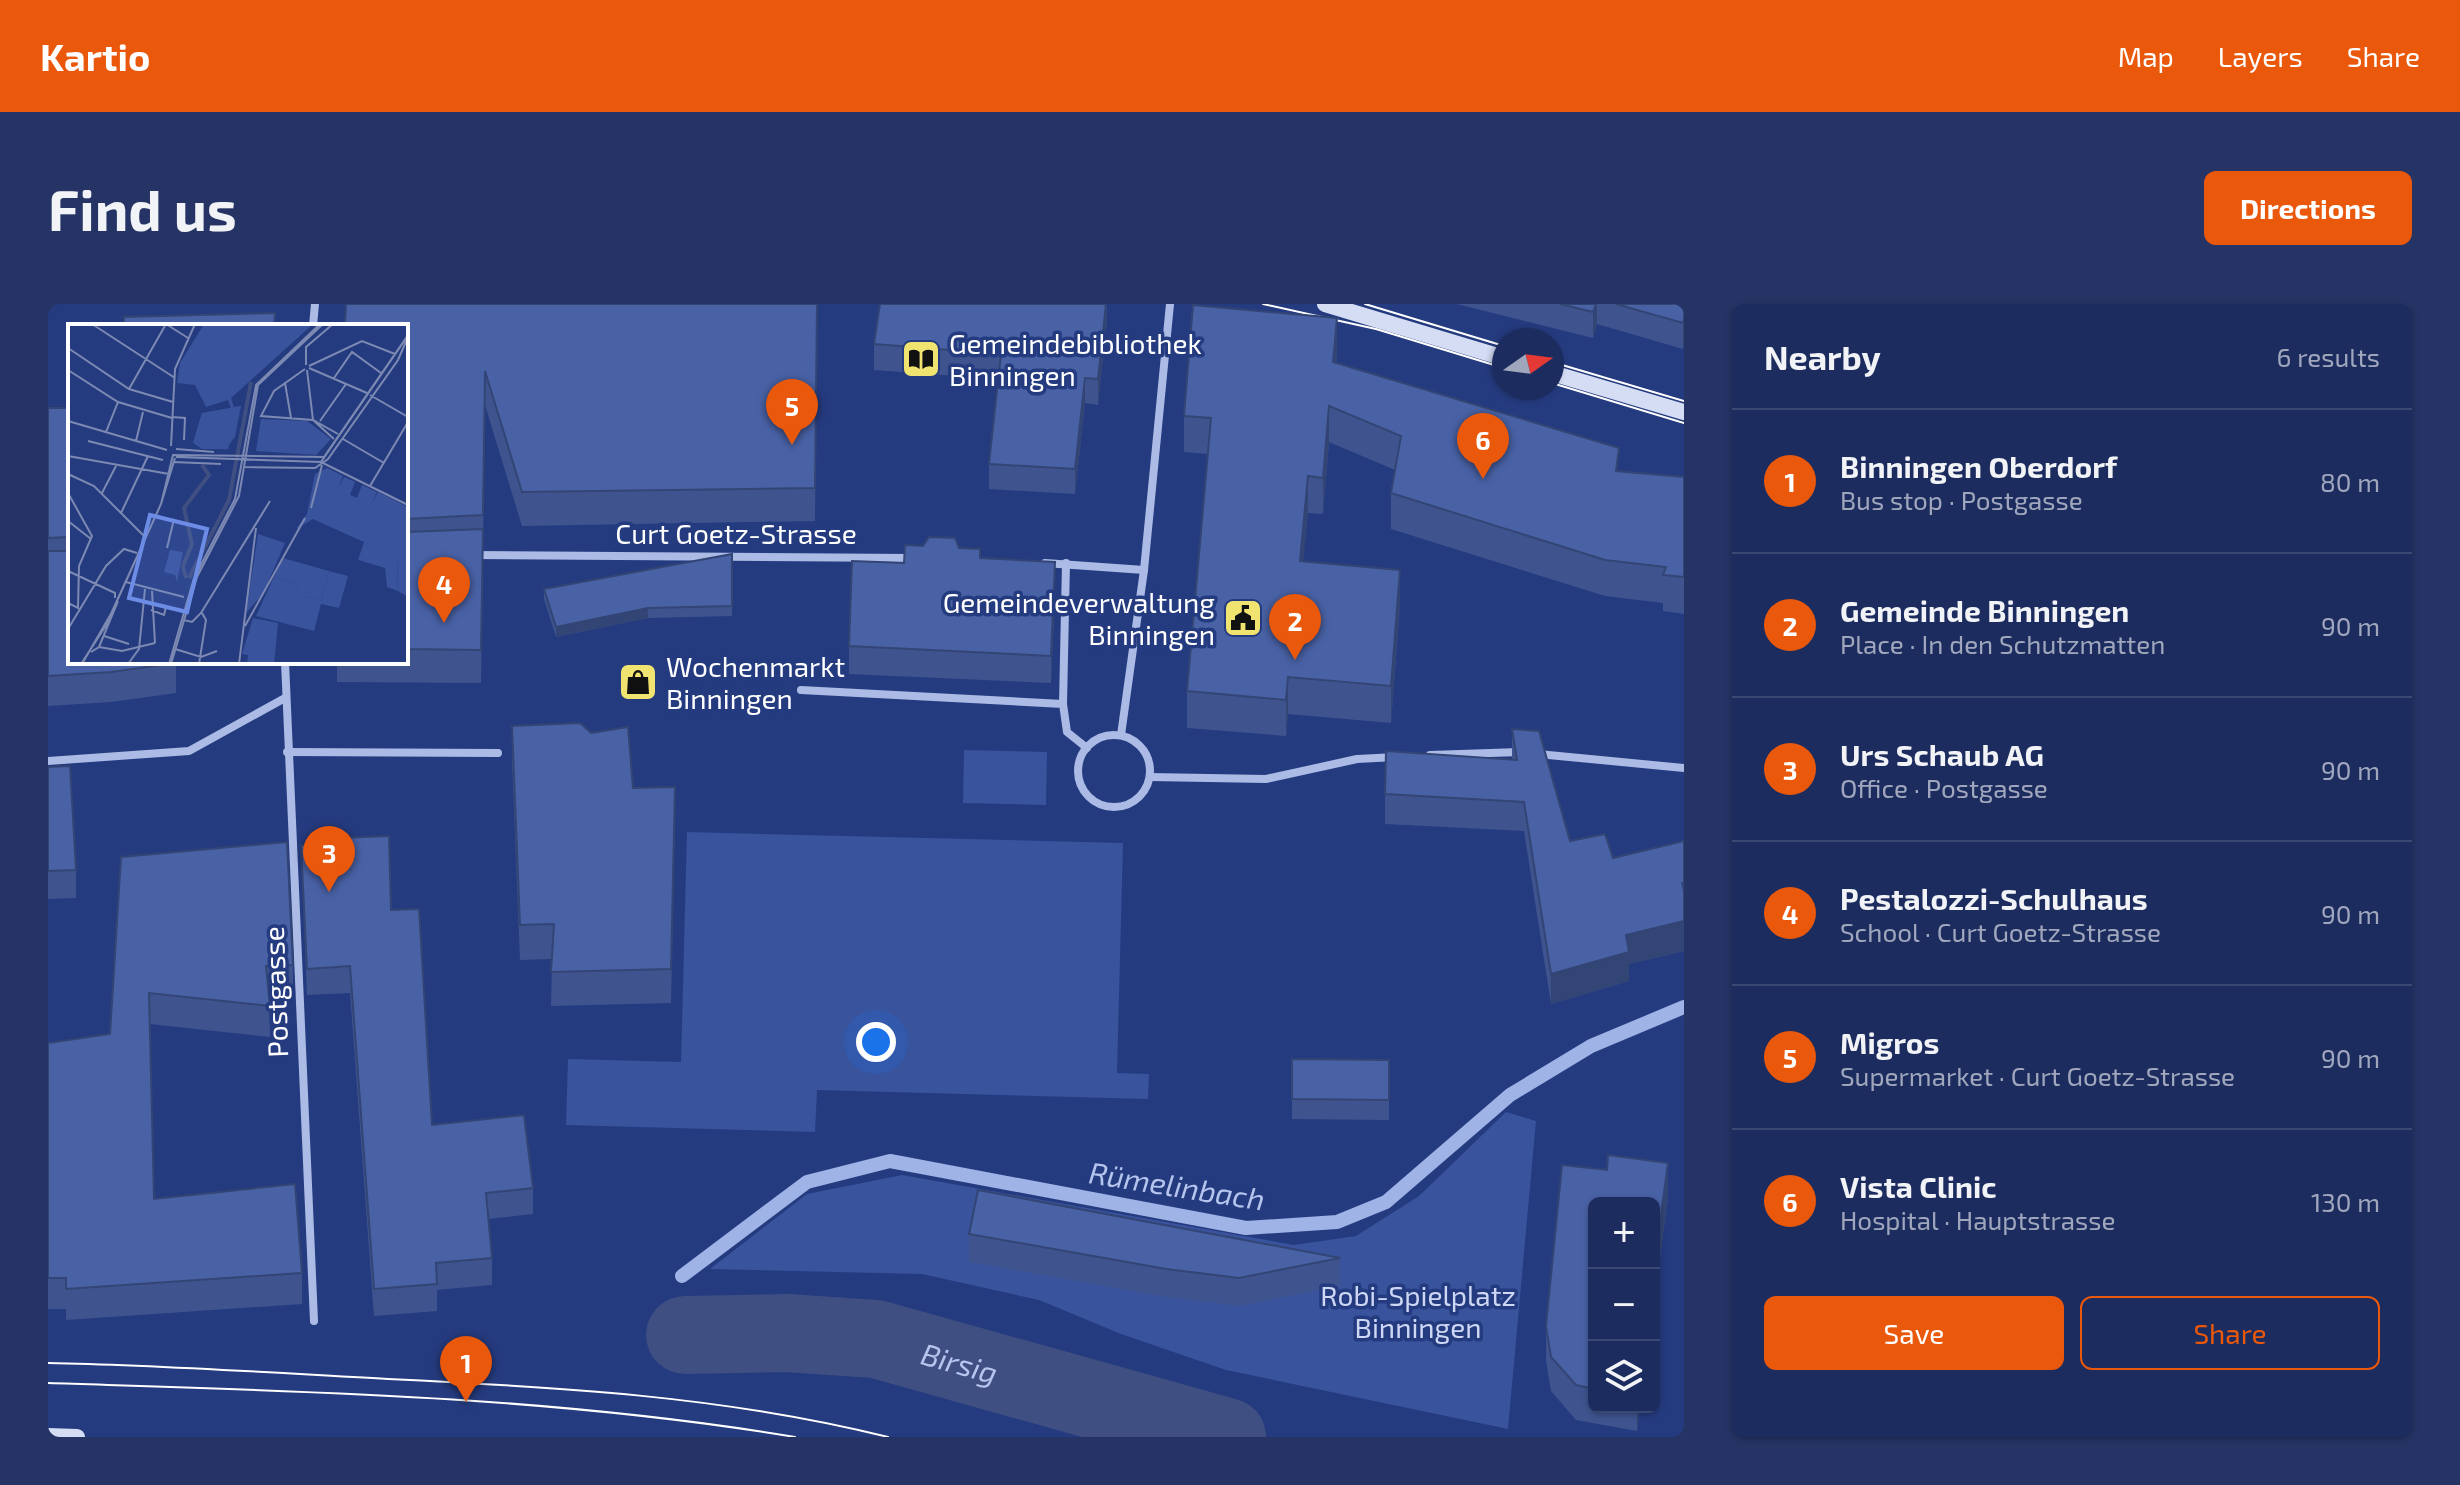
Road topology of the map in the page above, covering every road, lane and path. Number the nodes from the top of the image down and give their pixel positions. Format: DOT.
graph roads {
  1 [pos="315,304"];
  2 [pos="1170,304"];
  3 [pos="1325,304"];
  4 [pos="313,324"];
  5 [pos="1492,354"];
  6 [pos="1564,377"];
  7 [pos="1684,412"];
  8 [pos="467,556"];
  9 [pos="925,558"];
  10 [pos="1034,562"];
  11 [pos="1066,563"];
  12 [pos="1144,570"];
  13 [pos="285,664"];
  14 [pos="801,690"];
  15 [pos="285,698"];
  16 [pos="1063,704"];
  17 [pos="1121,735"];
  18 [pos="1087,748"];
  19 [pos="287,752"];
  20 [pos="498,753"];
  21 [pos="1418,756"];
  22 [pos="1402,757"];
  23 [pos="48,761"];
  24 [pos="1684,768"];
  25 [pos="1150,777"];
  26 [pos="314,1321"];
  27 [pos="48,1436"];
  28 [pos="77,1437"];
  1 -- 4 [label="street"];
  2 -- 12 [label="street"];
  3 -- 5 [label="main road"];
  6 -- 7 [label="main road"];
  8 -- 9 [label="street, Curt Goetz-Strasse"];
  10 -- 11 [label="street"];
  11 -- 12 [label="street"];
  11 -- 16 [label="street"];
  12 -- 17 [label="street"];
  13 -- 15 [label="street, Postgasse"];
  14 -- 16 [label="street"];
  15 -- 19 [label="street, Postgasse"];
  15 -- 23 [label="street"];
  16 -- 18 [label="street"];
  17 -- 18 [label="street"];
  17 -- 25 [label="street"];
  18 -- 25 [label="street"];
  19 -- 20 [label="street"];
  19 -- 26 [label="street, Postgasse"];
  21 -- 24 [label="street"];
  22 -- 25 [label="street"];
  27 -- 28 [label="main road"];
}
